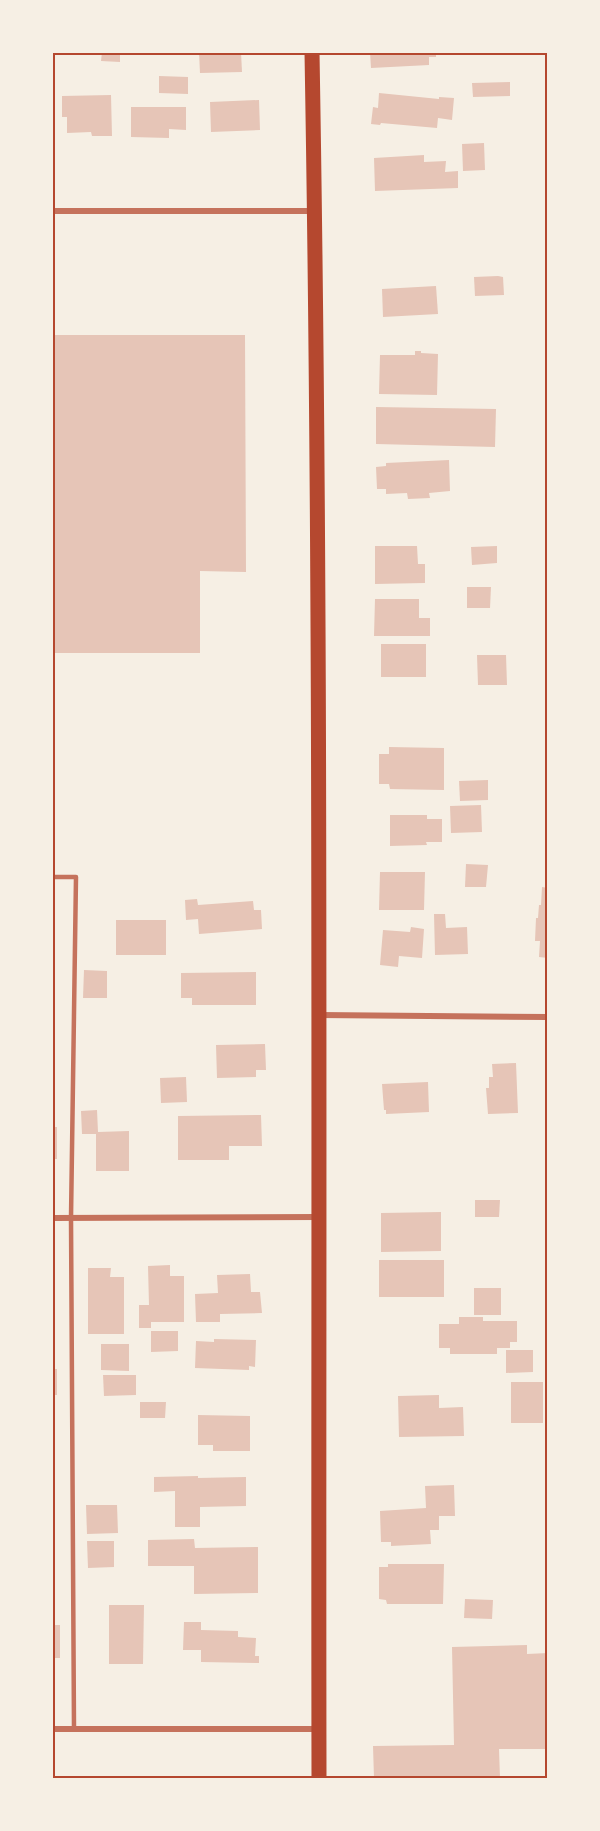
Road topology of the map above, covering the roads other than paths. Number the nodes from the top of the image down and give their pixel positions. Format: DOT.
graph roads {
  1 [pos="312,52"];
  2 [pos="315,210"];
  3 [pos="52,211"];
  4 [pos="52,877"];
  5 [pos="318,1015"];
  6 [pos="548,1017"];
  7 [pos="318,1217"];
  8 [pos="52,1218"];
  9 [pos="71,1218"];
  10 [pos="52,1729"];
  11 [pos="74,1729"];
  12 [pos="319,1729"];
  13 [pos="319,1779"];
  1 -- 2 [label="main road"];
  2 -- 3 [label="street"];
  2 -- 5 [label="main road"];
  4 -- 9 [label="lane"];
  5 -- 6 [label="street"];
  5 -- 7 [label="main road"];
  7 -- 9 [label="street"];
  7 -- 12 [label="main road"];
  8 -- 9 [label="street"];
  9 -- 11 [label="lane"];
  10 -- 11 [label="street"];
  11 -- 12 [label="street"];
  12 -- 13 [label="main road"];
}
